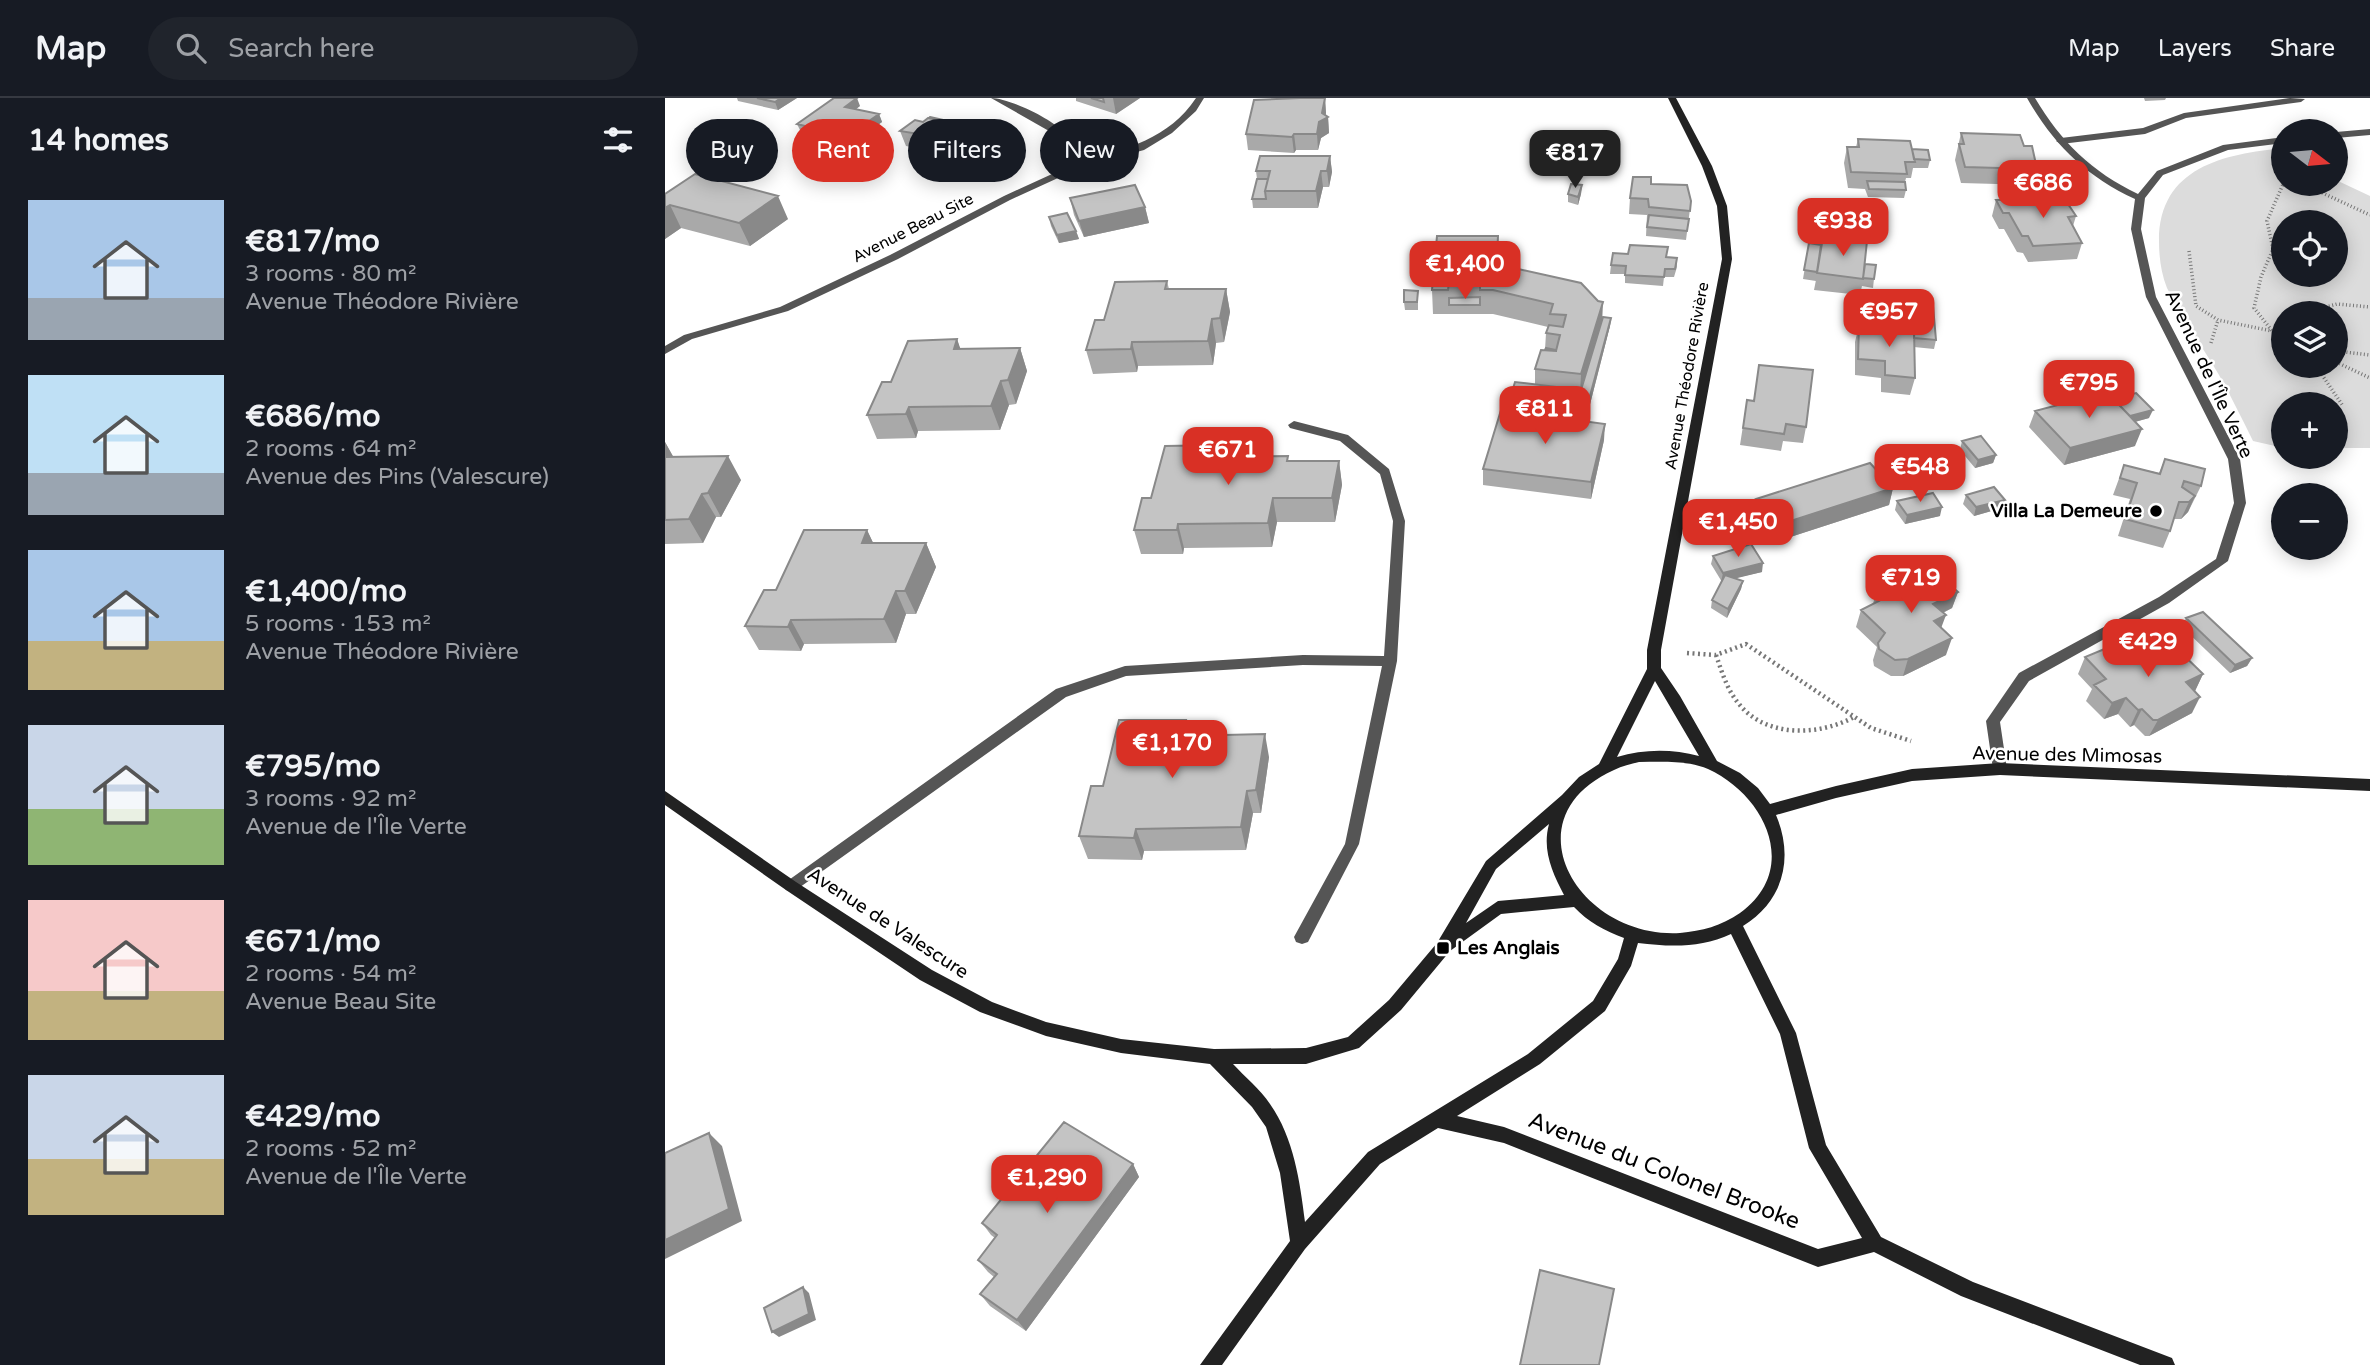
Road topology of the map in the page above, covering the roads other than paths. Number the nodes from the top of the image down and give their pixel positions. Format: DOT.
graph roads {
  1 [pos="995,98"];
  2 [pos="1200,98"];
  3 [pos="1672,98"];
  4 [pos="2031,98"];
  5 [pos="2301,99"];
  6 [pos="1040,121"];
  7 [pos="2370,132"];
  8 [pos="2349,134"];
  9 [pos="2061,141"];
  10 [pos="2271,142"];
  11 [pos="1139,149"];
  12 [pos="1042,182"];
  13 [pos="2140,198"];
  14 [pos="665,351"];
  15 [pos="1294,425"];
  16 [pos="1390,661"];
  17 [pos="1654,669"];
  18 [pos="1712,765"];
  19 [pos="1605,767"];
  20 [pos="2000,769"];
  21 [pos="2370,785"];
  22 [pos="665,796"];
  23 [pos="1566,800"];
  24 [pos="1768,811"];
  25 [pos="791,886"];
  26 [pos="1576,900"];
  27 [pos="1735,926"];
  28 [pos="1633,935"];
  29 [pos="1302,937"];
  30 [pos="1443,948"];
  31 [pos="1214,1057"];
  32 [pos="1434,1119"];
  33 [pos="1299,1243"];
  34 [pos="1875,1243"];
  35 [pos="1210,1365"];
  36 [pos="2165,1365"];
  1 -- 6 [label="street"];
  2 -- 11 [label="street, Avenue Beau Site"];
  3 -- 17 [label="main road, Avenue Théodore Rivière"];
  4 -- 9 [label="street"];
  5 -- 9 [label="street"];
  7 -- 8 [label="street"];
  9 -- 13 [label="street"];
  10 -- 13 [label="street"];
  12 -- 14 [label="street, Avenue Beau Site"];
  13 -- 20 [label="street, Avenue de l'Île Verte"];
  15 -- 16 [label="street"];
  16 -- 25 [label="street"];
  16 -- 29 [label="street"];
  17 -- 18 [label="main road"];
  17 -- 19 [label="main road, Avenue Théodore Rivière"];
  18 -- 19 [label="main road"];
  18 -- 24 [label="main road"];
  19 -- 23 [label="main road"];
  20 -- 21 [label="main road, Avenue des Mimosas"];
  20 -- 24 [label="main road, Avenue des Mimosas"];
  22 -- 25 [label="main road, Avenue de Valescure"];
  23 -- 26 [label="main road"];
  23 -- 30 [label="main road, Avenue de Valescure"];
  24 -- 27 [label="main road"];
  25 -- 31 [label="main road, Avenue de Valescure"];
  26 -- 28 [label="main road"];
  26 -- 30 [label="main road, Avenue de Valescure"];
  27 -- 28 [label="main road"];
  27 -- 34 [label="main road"];
  28 -- 32 [label="main road"];
  30 -- 31 [label="main road, Avenue de Valescure"];
  31 -- 33 [label="main road"];
  32 -- 33 [label="main road"];
  32 -- 34 [label="main road, Avenue du Colonel Brooke"];
  33 -- 35 [label="main road"];
  34 -- 36 [label="main road"];
}
